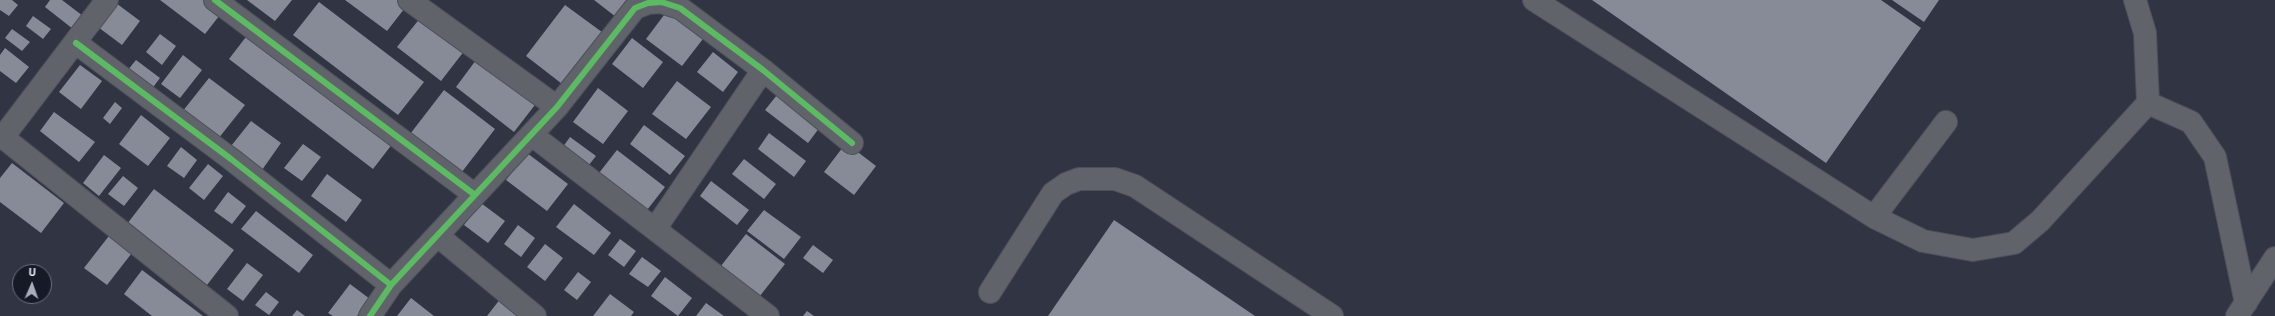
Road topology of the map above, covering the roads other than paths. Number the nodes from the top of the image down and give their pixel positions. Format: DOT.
graph roads {
  1 [pos="107,0"];
  2 [pos="215,0"];
  3 [pos="410,0"];
  4 [pos="1534,0"];
  5 [pos="2135,0"];
  6 [pos="76,43"];
  7 [pos="763,70"];
  8 [pos="2148,103"];
  9 [pos="557,108"];
  10 [pos="1946,122"];
  11 [pos="532,134"];
  12 [pos="2,136"];
  13 [pos="852,143"];
  14 [pos="475,195"];
  15 [pos="1874,217"];
  16 [pos="655,229"];
  17 [pos="438,236"];
  18 [pos="2275,258"];
  19 [pos="391,285"];
  20 [pos="990,292"];
  21 [pos="2242,309"];
  22 [pos="226,316"];
  23 [pos="370,316"];
  24 [pos="535,316"];
  25 [pos="768,316"];
  26 [pos="1332,316"];
  1 -- 6 [label="street"];
  2 -- 14 [label="street"];
  3 -- 9 [label="street"];
  4 -- 15 [label="street"];
  5 -- 8 [label="street"];
  6 -- 12 [label="street"];
  6 -- 19 [label="street"];
  7 -- 9 [label="street"];
  7 -- 13 [label="street"];
  7 -- 16 [label="street"];
  8 -- 15 [label="street"];
  8 -- 21 [label="street"];
  9 -- 11 [label="street"];
  10 -- 15 [label="street"];
  11 -- 14 [label="street"];
  11 -- 16 [label="street"];
  12 -- 22 [label="street"];
  14 -- 17 [label="street"];
  16 -- 25 [label="street"];
  17 -- 19 [label="street"];
  17 -- 24 [label="street"];
  18 -- 21 [label="street"];
  19 -- 23 [label="street"];
  20 -- 26 [label="street"];
}
